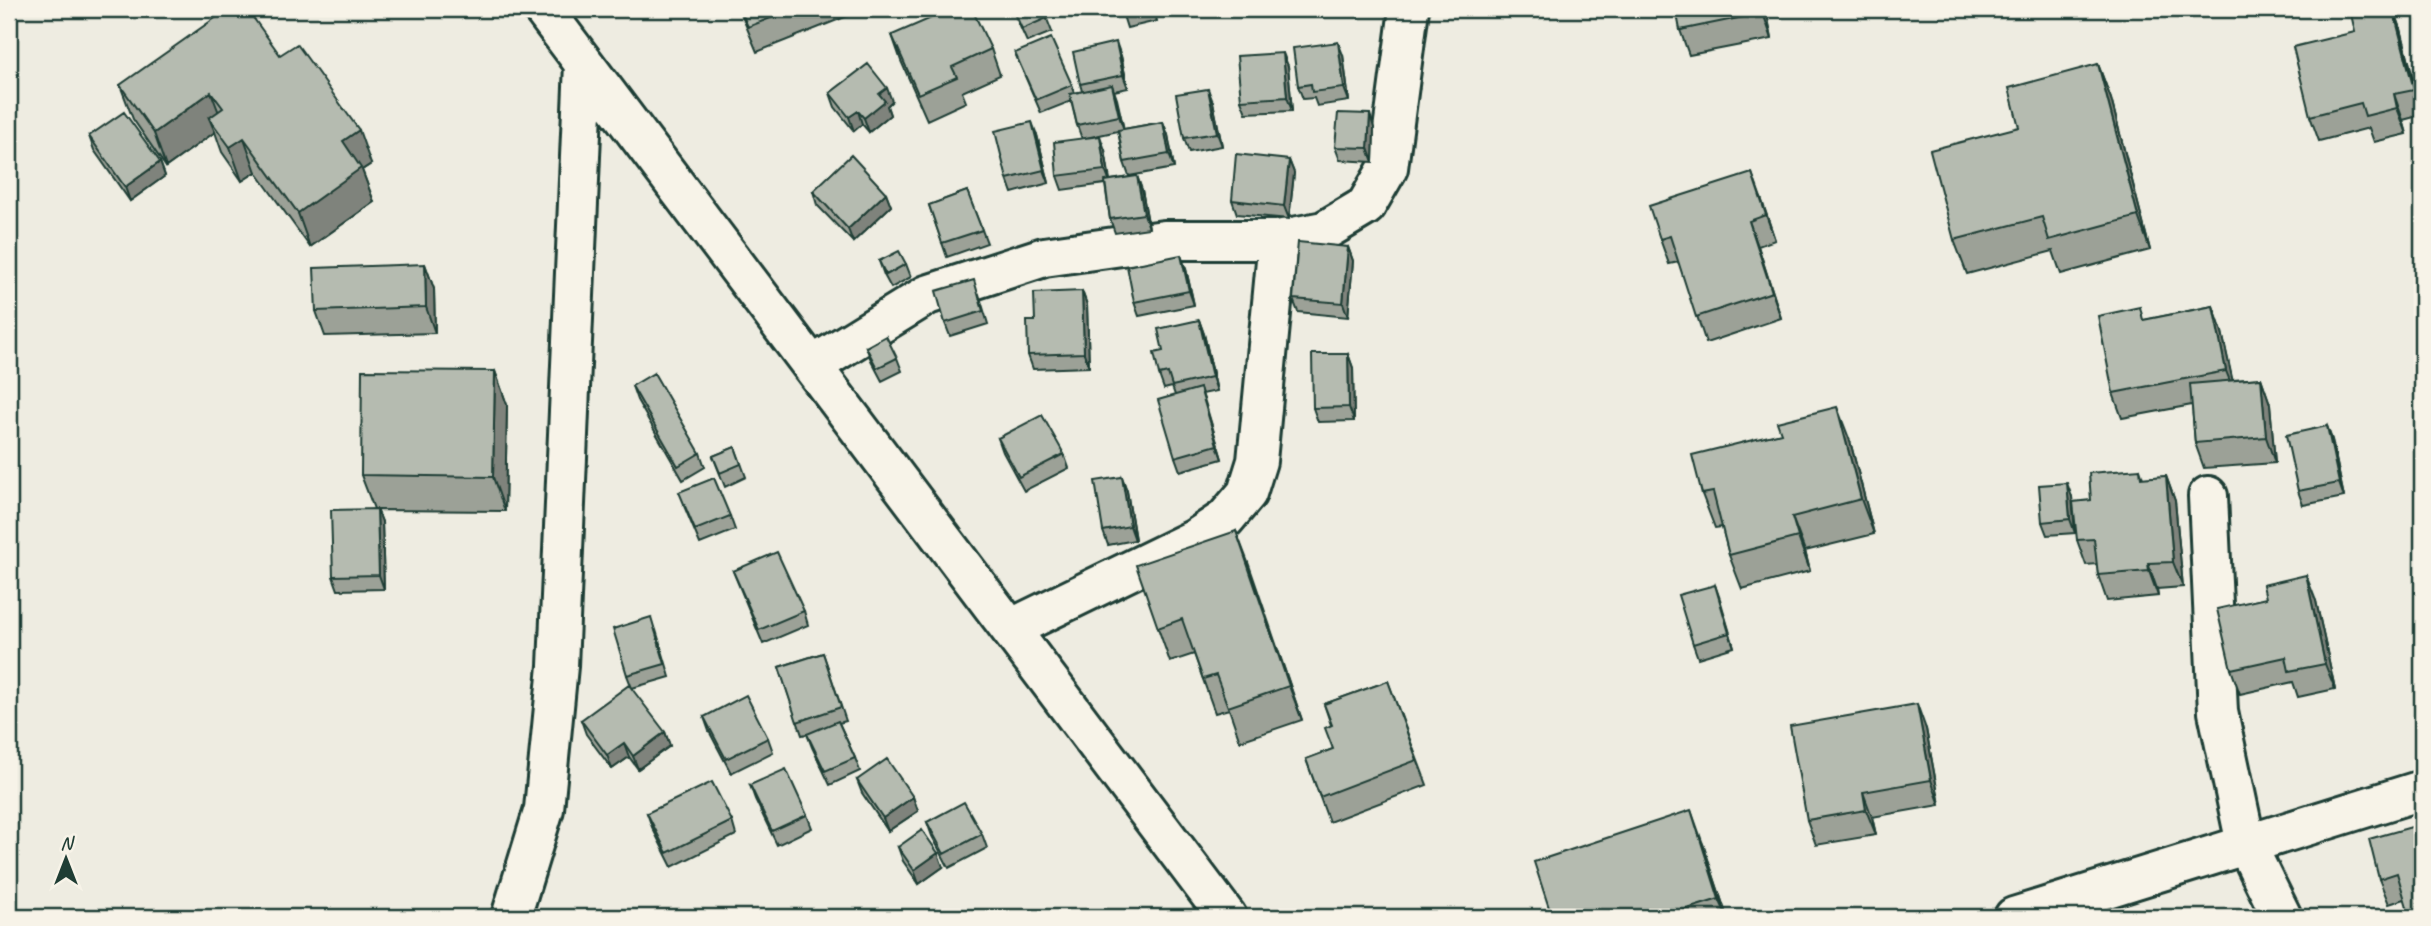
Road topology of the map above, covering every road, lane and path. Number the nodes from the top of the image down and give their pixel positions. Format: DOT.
graph roads {
  1 [pos="543,9"];
  2 [pos="1409,9"];
  3 [pos="583,64"];
  4 [pos="1278,240"];
  5 [pos="812,366"];
  6 [pos="2208,496"];
  7 [pos="1010,629"];
  8 [pos="2422,790"];
  9 [pos="2246,844"];
  10 [pos="512,917"];
  11 [pos="1227,917"];
  12 [pos="2014,917"];
  13 [pos="2282,917"];
  1 -- 3 [label="street"];
  2 -- 4 [label="street"];
  3 -- 5 [label="street"];
  3 -- 10 [label="street"];
  4 -- 5 [label="street"];
  4 -- 7 [label="street"];
  5 -- 7 [label="street"];
  6 -- 9 [label="street"];
  7 -- 11 [label="street"];
  8 -- 9 [label="street"];
  9 -- 12 [label="street"];
  9 -- 13 [label="street"];
}
